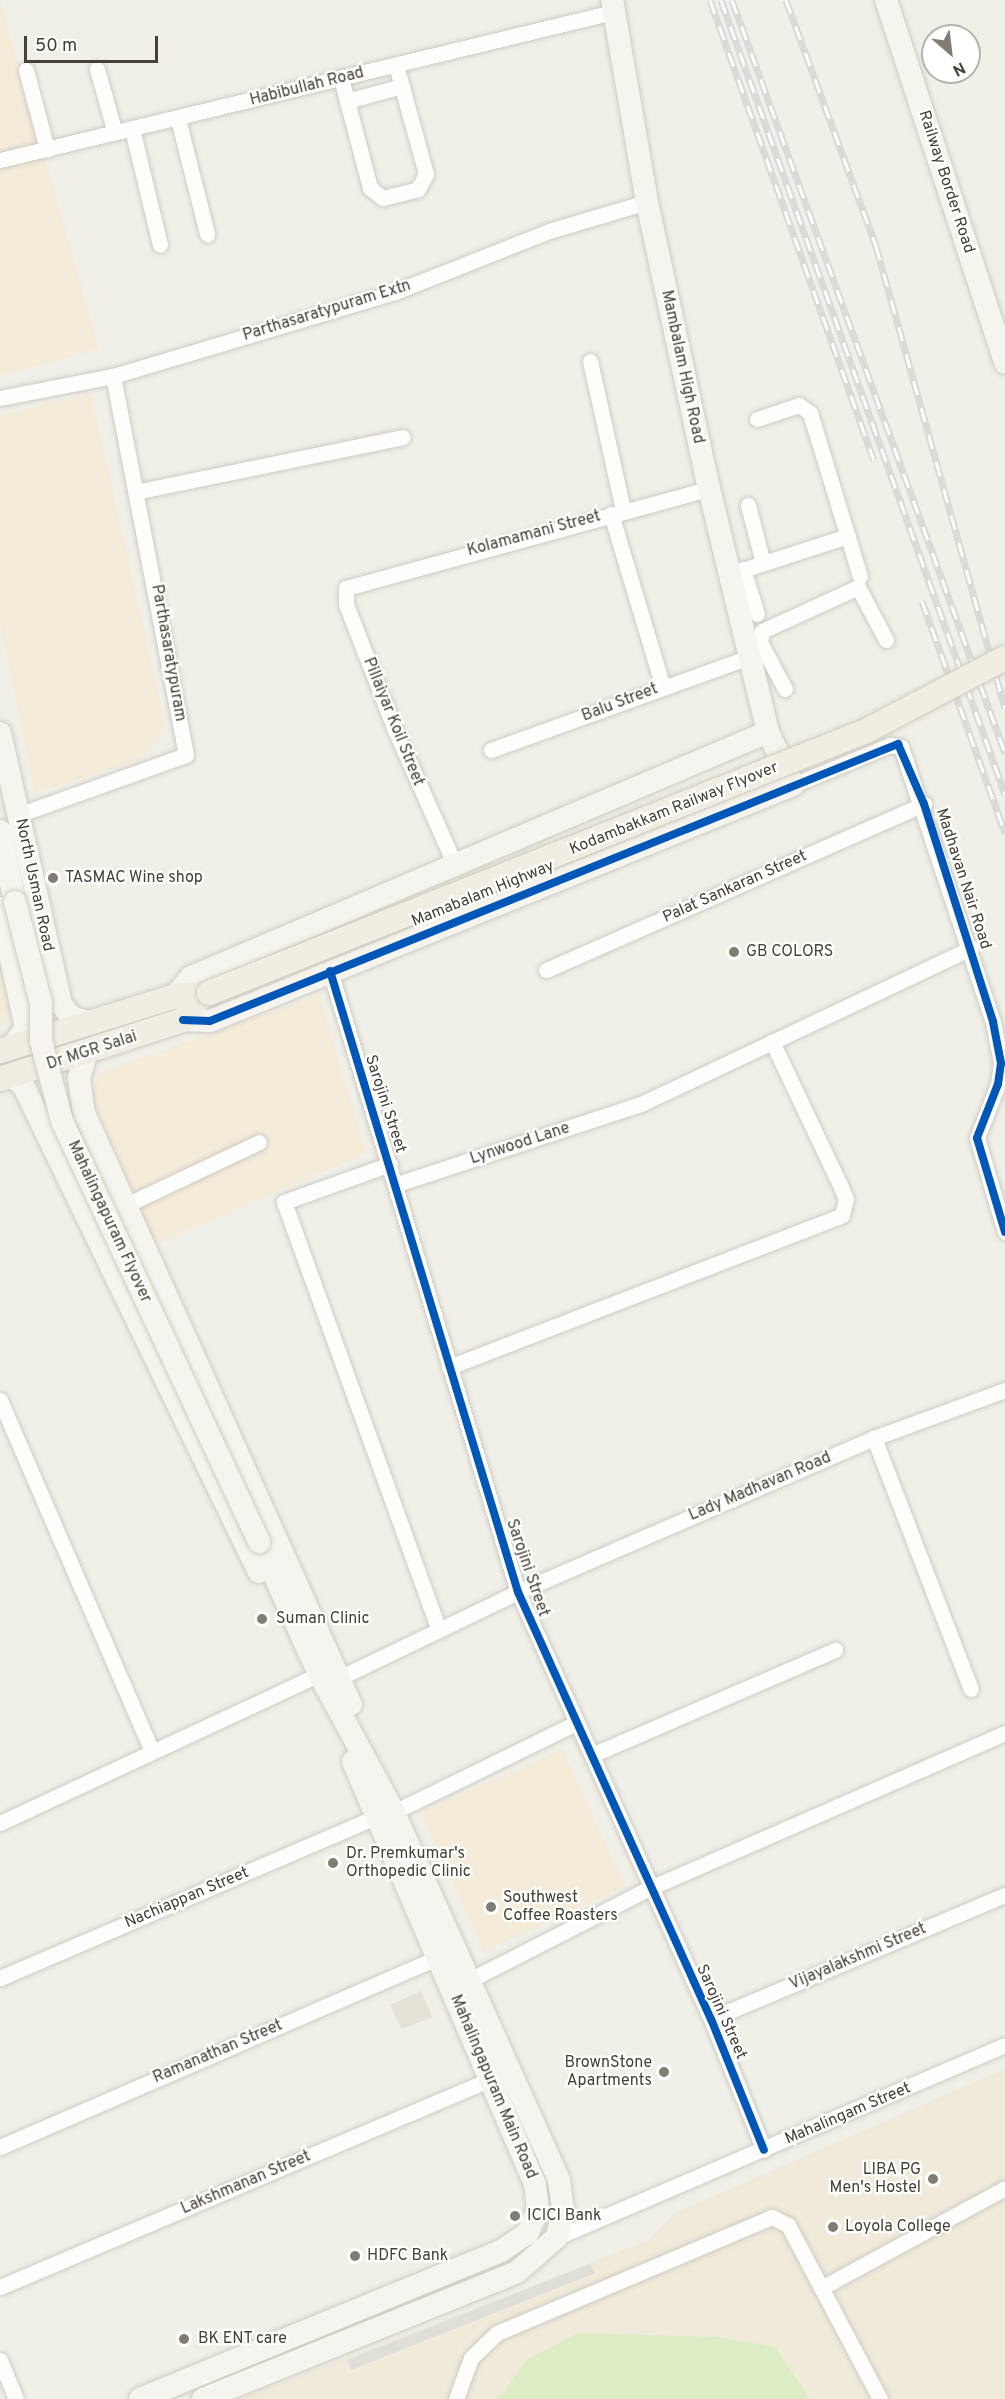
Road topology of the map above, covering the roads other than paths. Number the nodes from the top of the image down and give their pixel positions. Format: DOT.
graph roads {
  1 [pos="886,0"];
  2 [pos="613,6"];
  3 [pos="396,65"];
  4 [pos="97,69"];
  5 [pos="26,70"];
  6 [pos="341,78"];
  7 [pos="402,86"];
  8 [pos="347,100"];
  9 [pos="178,119"];
  10 [pos="132,129"];
  11 [pos="115,133"];
  12 [pos="48,149"];
  13 [pos="0,160"];
  14 [pos="647,202"];
  15 [pos="207,234"];
  16 [pos="160,245"];
  17 [pos="590,361"];
  18 [pos="1005,363"];
  19 [pos="113,376"];
  20 [pos="0,398"];
  21 [pos="757,419"];
  22 [pos="404,437"];
  23 [pos="709,489"];
  24 [pos="140,491"];
  25 [pos="748,505"];
  26 [pos="617,512"];
  27 [pos="848,536"];
  28 [pos="764,563"];
  29 [pos="736,572"];
  30 [pos="860,577"];
  31 [pos="359,581"];
  32 [pos="757,614"];
  33 [pos="886,640"];
  34 [pos="750,657"];
  35 [pos="1005,658"];
  36 [pos="765,675"];
  37 [pos="663,687"];
  38 [pos="785,689"];
  39 [pos="768,732"];
  40 [pos="0,733"];
  41 [pos="491,750"];
  42 [pos="680,770"];
  43 [pos="793,785"];
  44 [pos="924,804"];
  45 [pos="590,808"];
  46 [pos="18,815"];
  47 [pos="703,821"];
  48 [pos="0,831"];
  49 [pos="613,856"];
  50 [pos="456,867"];
  51 [pos="0,908"];
  52 [pos="971,948"];
  53 [pos="51,962"];
  54 [pos="14,970"];
  55 [pos="546,970"];
  56 [pos="330,971"];
  57 [pos="205,995"];
  58 [pos="175,996"];
  59 [pos="183,1020"];
  60 [pos="88,1022"];
  61 [pos="772,1042"];
  62 [pos="5,1049"];
  63 [pos="87,1054"];
  64 [pos="5,1078"];
  65 [pos="259,1142"];
  66 [pos="390,1164"];
  67 [pos="397,1184"];
  68 [pos="126,1205"];
  69 [pos="1005,1232"];
  70 [pos="449,1367"];
  71 [pos="1005,1390"];
  72 [pos="0,1400"];
  73 [pos="874,1438"];
  74 [pos="283,1592"];
  75 [pos="518,1592"];
  76 [pos="439,1630"];
  77 [pos="835,1650"];
  78 [pos="328,1679"];
  79 [pos="971,1689"];
  80 [pos="576,1723"];
  81 [pos="1005,1733"];
  82 [pos="152,1752"];
  83 [pos="592,1755"];
  84 [pos="384,1815"];
  85 [pos="0,1823"];
  86 [pos="650,1888"];
  87 [pos="1005,1895"];
  88 [pos="437,1958"];
  89 [pos="0,1978"];
  90 [pos="460,1984"];
  91 [pos="711,2019"];
  92 [pos="1005,2045"];
  93 [pos="491,2079"];
  94 [pos="0,2147"];
  95 [pos="764,2150"];
  96 [pos="1005,2188"];
  97 [pos="557,2237"];
  98 [pos="0,2288"];
  99 [pos="821,2288"];
  100 [pos="0,2360"];
  101 [pos="16,2399"];
  102 [pos="140,2399"];
  103 [pos="203,2399"];
  104 [pos="456,2399"];
  105 [pos="880,2399"];
  1 -- 18 [label="main road, Railway Border Road"];
  2 -- 3 [label="street, Habibullah Road"];
  2 -- 14 [label="main road, Mambalam High Road"];
  3 -- 6 [label="street, Habibullah Road"];
  3 -- 7 [label="street"];
  4 -- 11 [label="street"];
  5 -- 12 [label="street"];
  6 -- 8 [label="street"];
  6 -- 9 [label="street, Habibullah Road"];
  7 -- 8 [label="street"];
  7 -- 8 [label="street"];
  9 -- 10 [label="street, Habibullah Road"];
  9 -- 15 [label="street"];
  10 -- 11 [label="street, Habibullah Road"];
  10 -- 16 [label="street"];
  11 -- 12 [label="street, Habibullah Road"];
  12 -- 13 [label="street, Habibullah Road"];
  14 -- 19 [label="street, Parthasaratypuram Extn"];
  14 -- 23 [label="main road, Mambalam High Road"];
  17 -- 26 [label="street"];
  19 -- 20 [label="street, Parthasaratypuram Extn"];
  19 -- 24 [label="street, Parthasaratypuram"];
  21 -- 27 [label="street"];
  22 -- 24 [label="street"];
  23 -- 26 [label="street, Kolamamani Street"];
  23 -- 29 [label="main road, Mambalam High Road"];
  24 -- 46 [label="street, Parthasaratypuram"];
  25 -- 28 [label="street"];
  26 -- 31 [label="street, Kolamamani Street"];
  26 -- 37 [label="street"];
  27 -- 28 [label="street"];
  27 -- 30 [label="street"];
  28 -- 29 [label="street"];
  29 -- 32 [label="street"];
  29 -- 34 [label="main road, Mambalam High Road"];
  31 -- 50 [label="street, Pillaiyar Koil Street"];
  33 -- 36 [label="street"];
  34 -- 36 [label="main road, Mambalam High Road"];
  34 -- 37 [label="street, Balu Street"];
  35 -- 57 [label="main road, Kodambakkam Railway Flyover, bridge"];
  36 -- 38 [label="street"];
  36 -- 39 [label="main road, Mambalam High Road"];
  37 -- 41 [label="street, Balu Street"];
  39 -- 42 [label="main road"];
  39 -- 43 [label="main road"];
  40 -- 46 [label="main road, North Usman Road"];
  42 -- 45 [label="main road"];
  42 -- 47 [label="main road"];
  43 -- 44 [label="street, Madhavan Nair Road"];
  43 -- 47 [label="main road, Mamabalam Highway"];
  44 -- 52 [label="street, Madhavan Nair Road"];
  44 -- 55 [label="street, Palat Sankaran Street"];
  45 -- 49 [label="main road"];
  45 -- 50 [label="main road"];
  46 -- 53 [label="main road, North Usman Road"];
  47 -- 49 [label="main road, Mamabalam Highway"];
  48 -- 74 [label="main road, Mahalingapuram Flyover, bridge"];
  49 -- 56 [label="main road, Mamabalam Highway"];
  50 -- 58 [label="main road"];
  51 -- 54 [label="main road"];
  52 -- 61 [label="street, Lynwood Lane"];
  52 -- 69 [label="street, Madhavan Nair Road"];
  53 -- 54 [label="main road"];
  53 -- 60 [label="main road, North Usman Road"];
  54 -- 62 [label="main road"];
  56 -- 59 [label="main road, Mamabalam Highway"];
  56 -- 66 [label="street, Sarojini Street"];
  57 -- 58 [label="main road, Kodambakkam Railway Flyover"];
  57 -- 59 [label="main road, Kodambakkam Railway Flyover"];
  58 -- 60 [label="main road, Dr MGR Salai"];
  59 -- 63 [label="main road, Dr MGR Salai"];
  60 -- 62 [label="main road, Dr MGR Salai"];
  61 -- 67 [label="street, Lynwood Lane"];
  61 -- 70 [label="street"];
  63 -- 64 [label="main road, Dr MGR Salai"];
  63 -- 68 [label="main road"];
  64 -- 74 [label="main road"];
  65 -- 68 [label="street"];
  66 -- 67 [label="street, Sarojini Street"];
  66 -- 76 [label="street"];
  67 -- 70 [label="street, Sarojini Street"];
  68 -- 78 [label="main road"];
  70 -- 75 [label="street, Sarojini Street"];
  71 -- 73 [label="street, Lady Madhavan Road"];
  72 -- 82 [label="street"];
  73 -- 75 [label="street, Lady Madhavan Road"];
  73 -- 79 [label="street"];
  74 -- 78 [label="main road, Mahalingapuram Main Road"];
  75 -- 76 [label="street, Lady Madhavan Road"];
  75 -- 80 [label="street, Sarojini Street"];
  76 -- 78 [label="street, Lady Madhavan Road"];
  77 -- 83 [label="street"];
  78 -- 82 [label="street, Lady Madhavan Road"];
  78 -- 84 [label="main road, Mahalingapuram Main Road"];
  80 -- 83 [label="street, Sarojini Street"];
  80 -- 84 [label="street, Nachiappan Street"];
  81 -- 86 [label="street"];
  82 -- 85 [label="street, Lady Madhavan Road"];
  83 -- 86 [label="street, Sarojini Street"];
  84 -- 88 [label="main road, Mahalingapuram Main Road"];
  84 -- 89 [label="street, Nachiappan Street"];
  84 -- 90 [label="main road, Mahalingapuram Main Road"];
  86 -- 90 [label="street"];
  86 -- 91 [label="street, Sarojini Street"];
  87 -- 91 [label="street, Vijayalakshmi Street"];
  88 -- 90 [label="main road, Mahalingapuram Main Road"];
  88 -- 94 [label="street, Ramanathan Street"];
  90 -- 93 [label="main road, Mahalingapuram Main Road"];
  90 -- 97 [label="main road, Mahalingapuram Main Road"];
  91 -- 95 [label="street, Sarojini Street"];
  92 -- 95 [label="street, Mahalingam Street"];
  93 -- 98 [label="street, Lakshmanan Street"];
  93 -- 102 [label="main road, Mahalingapuram Main Road"];
  95 -- 97 [label="street, Mahalingam Street"];
  96 -- 99 [label="street"];
  97 -- 103 [label="main road"];
  99 -- 104 [label="street"];
  99 -- 105 [label="street"];
  100 -- 101 [label="street"];
}
